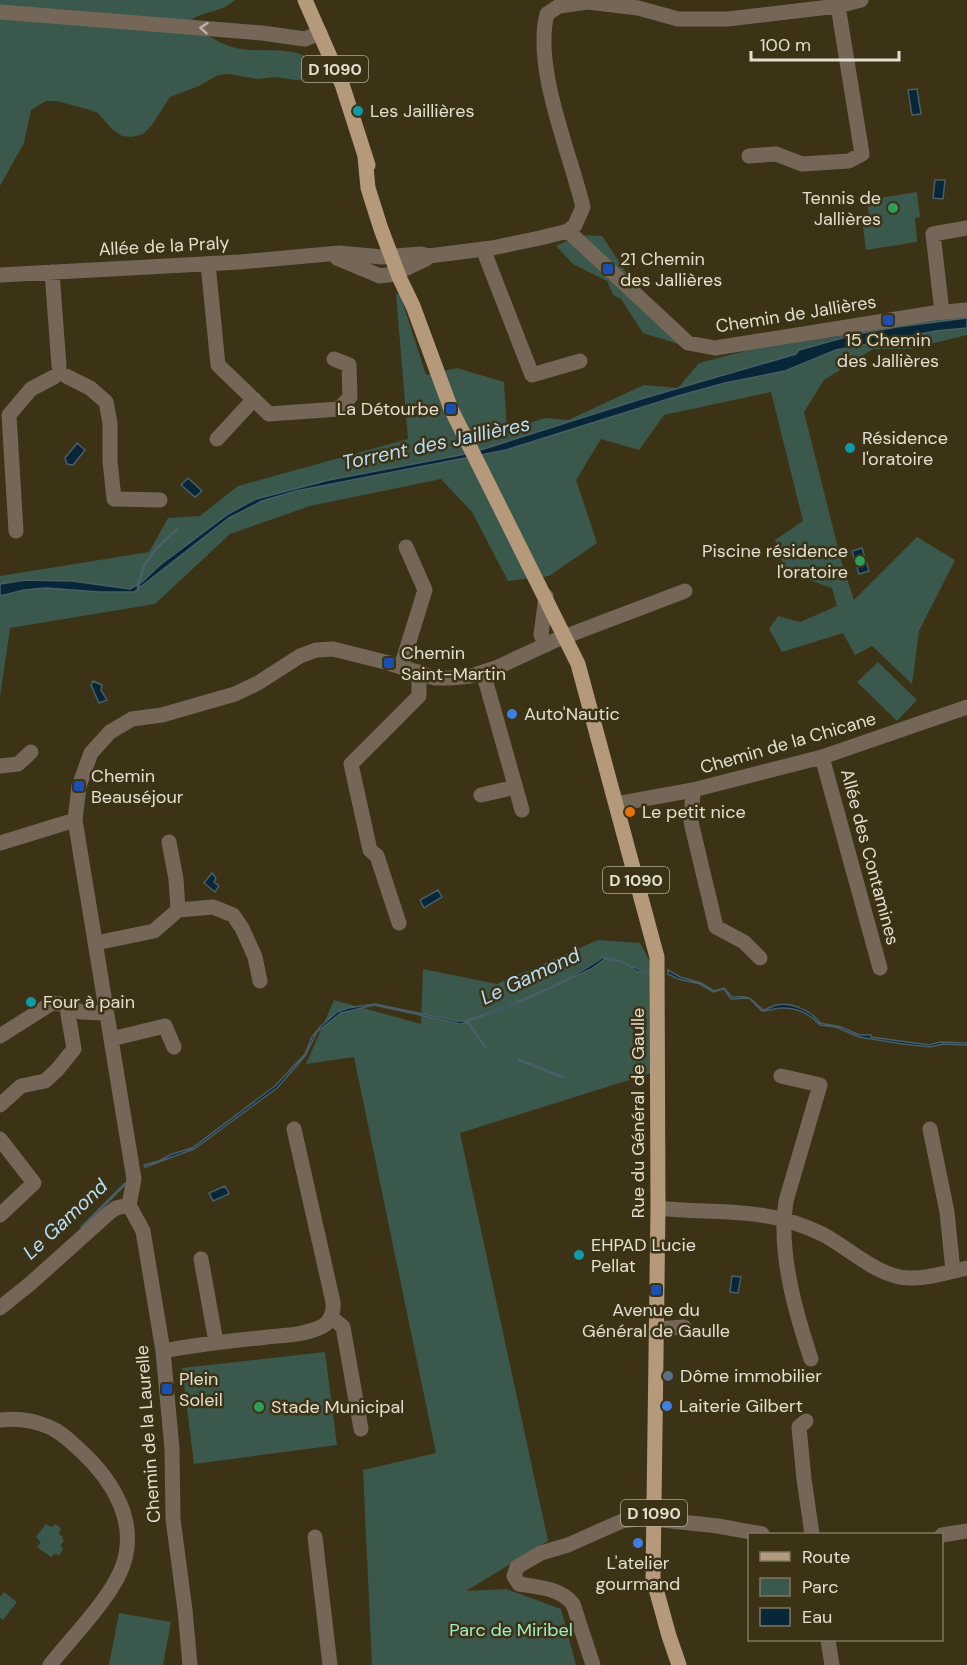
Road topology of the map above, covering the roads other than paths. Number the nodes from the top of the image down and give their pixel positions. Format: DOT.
graph roads {
  1 [pos="305,0"];
  2 [pos="861,0"];
  3 [pos="838,6"];
  4 [pos="0,12"];
  5 [pos="320,33"];
  6 [pos="749,156"];
  7 [pos="967,228"];
  8 [pos="568,231"];
  9 [pos="483,249"];
  10 [pos="398,263"];
  11 [pos="208,264"];
  12 [pos="52,272"];
  13 [pos="0,275"];
  14 [pos="967,310"];
  15 [pos="942,312"];
  16 [pos="334,359"];
  17 [pos="580,361"];
  18 [pos="60,373"];
  19 [pos="254,399"];
  20 [pos="217,439"];
  21 [pos="160,500"];
  22 [pos="16,531"];
  23 [pos="406,547"];
  24 [pos="685,591"];
  25 [pos="546,596"];
  26 [pos="566,637"];
  27 [pos="546,645"];
  28 [pos="401,667"];
  29 [pos="419,672"];
  30 [pos="483,672"];
  31 [pos="967,707"];
  32 [pos="31,752"];
  33 [pos="822,757"];
  34 [pos="0,766"];
  35 [pos="515,787"];
  36 [pos="693,790"];
  37 [pos="480,795"];
  38 [pos="616,804"];
  39 [pos="522,810"];
  40 [pos="75,820"];
  41 [pos="169,842"];
  42 [pos="0,843"];
  43 [pos="178,910"];
  44 [pos="399,923"];
  45 [pos="96,943"];
  46 [pos="760,958"];
  47 [pos="880,968"];
  48 [pos="260,981"];
  49 [pos="69,1008"];
  50 [pos="106,1013"];
  51 [pos="0,1036"];
  52 [pos="111,1039"];
  53 [pos="174,1047"];
  54 [pos="781,1076"];
  55 [pos="0,1105"];
  56 [pos="294,1129"];
  57 [pos="930,1129"];
  58 [pos="0,1138"];
  59 [pos="129,1205"];
  60 [pos="658,1208"];
  61 [pos="0,1215"];
  62 [pos="783,1220"];
  63 [pos="201,1259"];
  64 [pos="960,1269"];
  65 [pos="0,1308"];
  66 [pos="331,1317"];
  67 [pos="684,1327"];
  68 [pos="656,1329"];
  69 [pos="216,1342"];
  70 [pos="163,1351"];
  71 [pos="811,1359"];
  72 [pos="0,1420"];
  73 [pos="806,1421"];
  74 [pos="361,1429"];
  75 [pos="654,1518"];
  76 [pos="967,1531"];
  77 [pos="758,1533"];
  78 [pos="812,1533"];
  79 [pos="943,1535"];
  80 [pos="315,1537"];
  81 [pos="828,1641"];
  82 [pos="50,1665"];
  83 [pos="190,1665"];
  84 [pos="330,1665"];
  85 [pos="593,1665"];
  86 [pos="680,1665"];
  87 [pos="832,1665"];
  1 -- 5 [label="main road, D 1090"];
  2 -- 3 [label="street"];
  3 -- 6 [label="street"];
  3 -- 8 [label="street"];
  5 -- 4 [label="street, one-way"];
  5 -- 10 [label="main road, D 1090"];
  7 -- 15 [label="street"];
  8 -- 9 [label="street, Allée de la Praly"];
  8 -- 15 [label="street, Chemin de Jallières"];
  9 -- 10 [label="street, Allée de la Praly"];
  9 -- 17 [label="street"];
  10 -- 11 [label="street, Allée de la Praly"];
  10 -- 25 [label="main road, D 1090"];
  11 -- 12 [label="street, Allée de la Praly"];
  11 -- 19 [label="street"];
  12 -- 13 [label="street, Allée de la Praly"];
  12 -- 18 [label="street"];
  14 -- 15 [label="street, Chemin de Jallières"];
  16 -- 19 [label="street"];
  18 -- 21 [label="street"];
  18 -- 22 [label="street"];
  19 -- 20 [label="street"];
  23 -- 28 [label="street"];
  24 -- 26 [label="street"];
  25 -- 26 [label="main road, D 1090"];
  25 -- 27 [label="street"];
  26 -- 27 [label="street"];
  26 -- 38 [label="main road, D 1090"];
  27 -- 30 [label="street"];
  28 -- 29 [label="street"];
  28 -- 40 [label="street"];
  29 -- 30 [label="street"];
  29 -- 44 [label="street"];
  30 -- 35 [label="street"];
  31 -- 33 [label="street, Chemin de la Chicane"];
  32 -- 34 [label="street"];
  33 -- 36 [label="street, Chemin de la Chicane"];
  33 -- 47 [label="street, Allée des Contamines"];
  35 -- 37 [label="street"];
  35 -- 39 [label="street"];
  36 -- 38 [label="street, Chemin de la Chicane"];
  36 -- 46 [label="street"];
  38 -- 60 [label="main road, Rue du Général de Gaulle / D 1090"];
  40 -- 42 [label="street"];
  40 -- 45 [label="street"];
  41 -- 43 [label="street"];
  43 -- 45 [label="street"];
  43 -- 48 [label="street"];
  45 -- 50 [label="street"];
  49 -- 50 [label="street"];
  49 -- 51 [label="street"];
  49 -- 55 [label="street"];
  50 -- 52 [label="street"];
  52 -- 53 [label="street"];
  52 -- 59 [label="street"];
  54 -- 62 [label="street"];
  56 -- 66 [label="street"];
  57 -- 64 [label="street"];
  58 -- 61 [label="street"];
  59 -- 65 [label="street"];
  59 -- 70 [label="street, Chemin de la Laurelle"];
  60 -- 62 [label="street"];
  60 -- 68 [label="main road, Rue du Général de Gaulle / D 1090"];
  62 -- 64 [label="street"];
  62 -- 71 [label="street"];
  63 -- 69 [label="street"];
  66 -- 69 [label="street"];
  66 -- 74 [label="street"];
  67 -- 68 [label="street"];
  68 -- 75 [label="main road, Rue du Général de Gaulle / D 1090"];
  69 -- 70 [label="street"];
  70 -- 83 [label="street, Chemin de la Laurelle"];
  72 -- 82 [label="street"];
  73 -- 78 [label="street"];
  75 -- 77 [label="street"];
  75 -- 85 [label="street"];
  75 -- 86 [label="main road, Rue du Général de Gaulle / D 1090"];
  76 -- 79 [label="street"];
  80 -- 84 [label="street"];
  81 -- 87 [label="street"];
}
